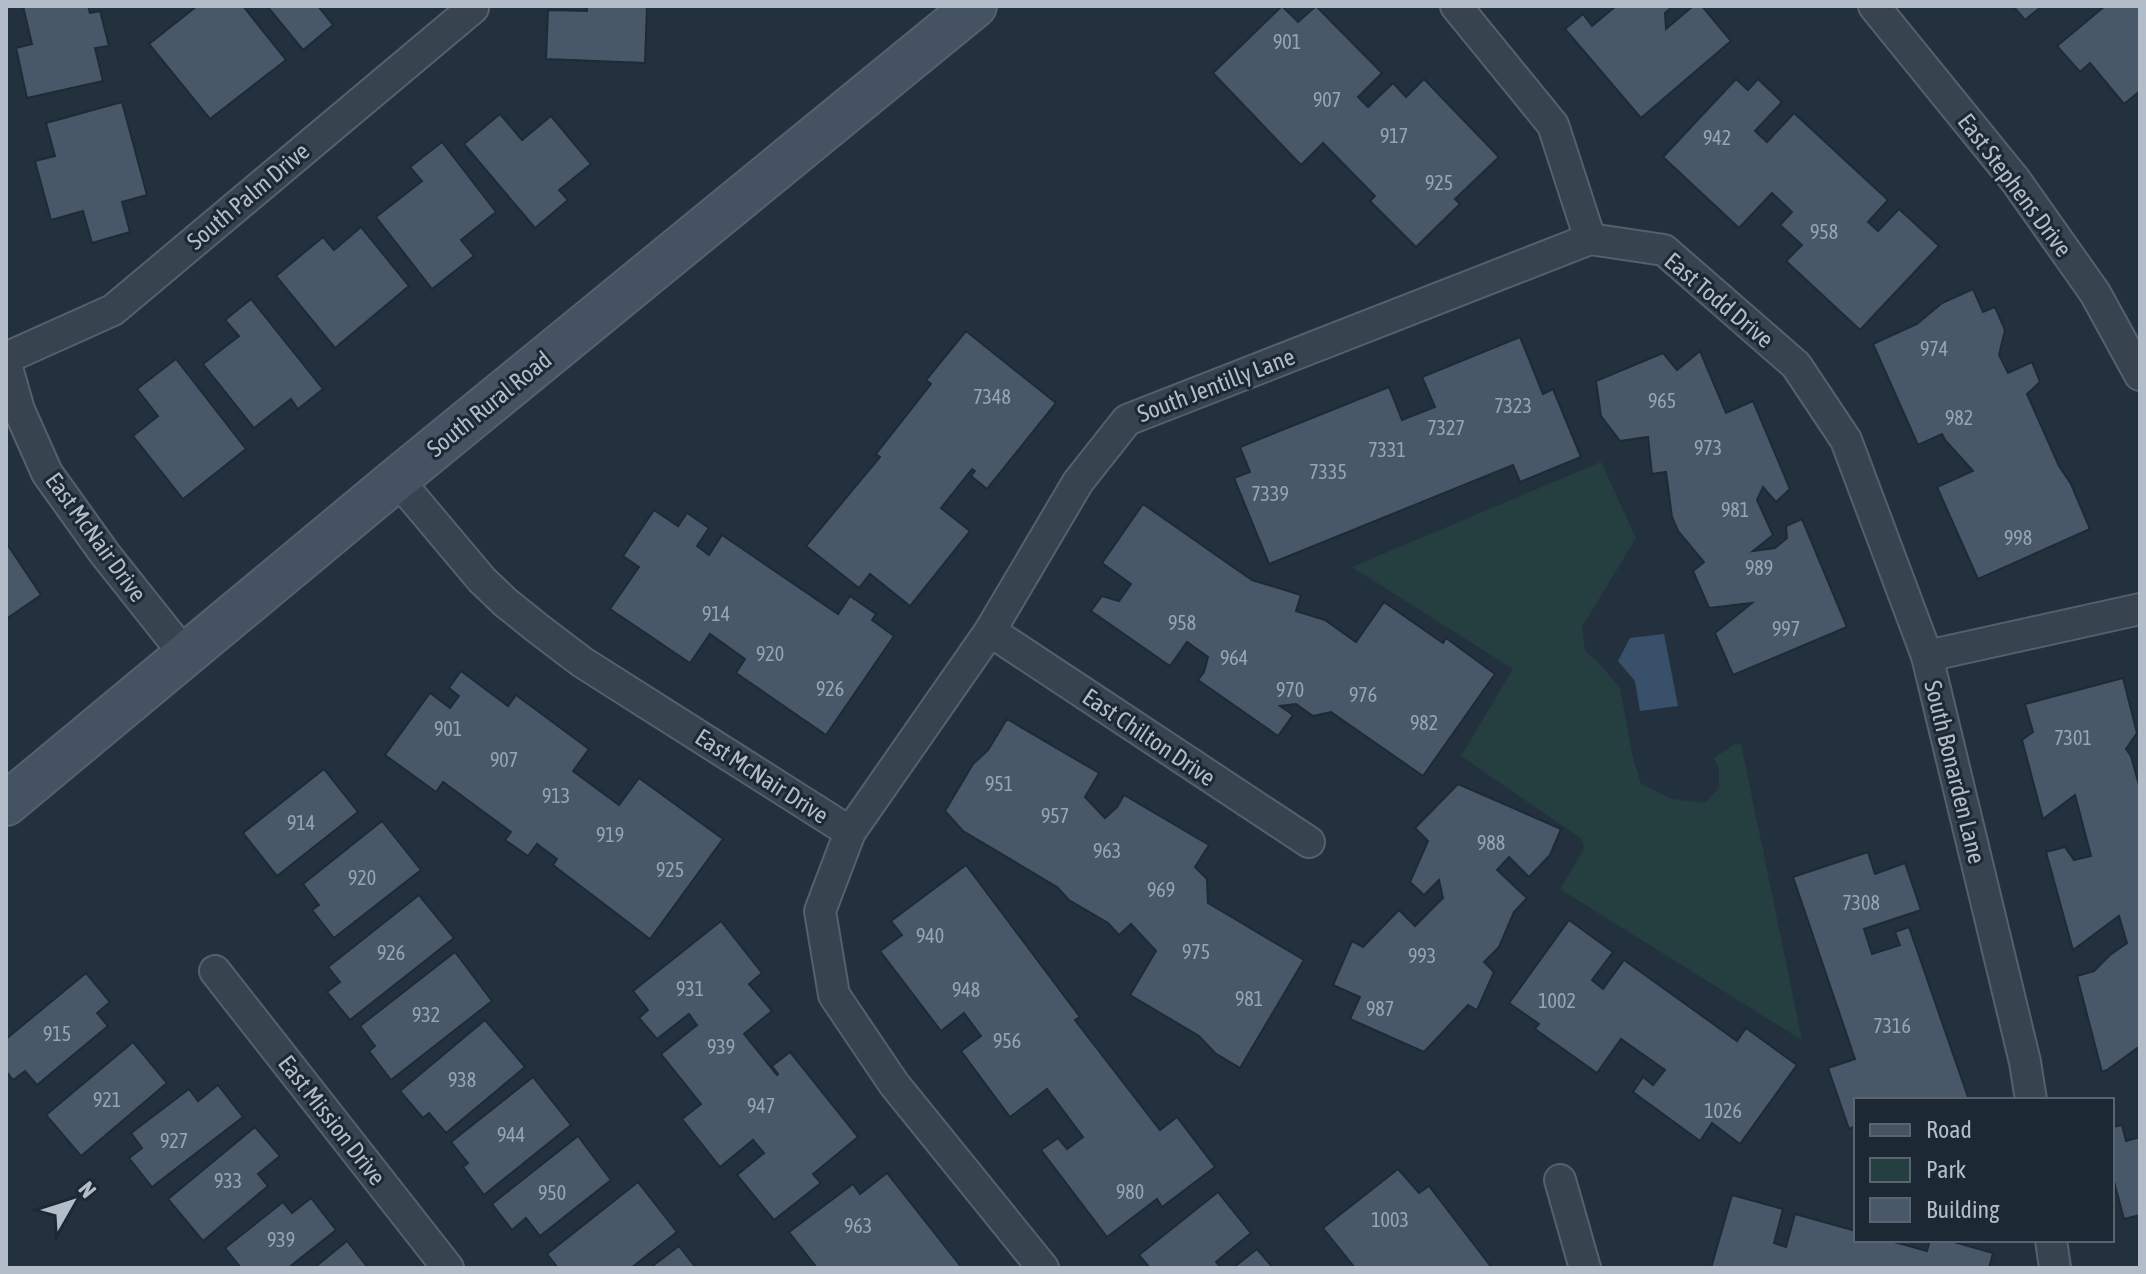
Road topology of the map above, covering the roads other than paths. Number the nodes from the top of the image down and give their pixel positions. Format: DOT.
graph roads {
  1 [pos="975,6"];
  2 [pos="1456,6"];
  3 [pos="1874,6"];
  4 [pos="472,7"];
  5 [pos="1590,239"];
  6 [pos="6,358"];
  7 [pos="6,364"];
  8 [pos="2140,375"];
  9 [pos="397,479"];
  10 [pos="2140,609"];
  11 [pos="990,631"];
  12 [pos="186,656"];
  13 [pos="1927,656"];
  14 [pos="6,804"];
  15 [pos="850,832"];
  16 [pos="1309,842"];
  17 [pos="215,971"];
  18 [pos="2031,1098"];
  19 [pos="1560,1180"];
  20 [pos="2051,1242"];
  21 [pos="448,1268"];
  22 [pos="1043,1268"];
  23 [pos="1585,1268"];
  24 [pos="2055,1268"];
  1 -- 9 [label="main road, South Rural Road"];
  2 -- 5 [label="street"];
  3 -- 8 [label="street, East Stephens Drive"];
  4 -- 6 [label="street, South Palm Drive"];
  5 -- 11 [label="street, South Jentilly Lane"];
  5 -- 13 [label="street, East Todd Drive"];
  7 -- 12 [label="street, East McNair Drive"];
  9 -- 12 [label="main road, South Rural Road"];
  9 -- 15 [label="street, East McNair Drive"];
  10 -- 13 [label="street, South Bonarden Lane"];
  11 -- 15 [label="street, South Jentilly Lane"];
  11 -- 16 [label="street, East Chilton Drive"];
  12 -- 14 [label="main road, South Rural Road"];
  13 -- 18 [label="street, South Bonarden Lane"];
  15 -- 22 [label="street, East McNair Drive"];
  17 -- 21 [label="street, East Mission Drive"];
  19 -- 23 [label="street"];
  20 -- 24 [label="street"];
}
